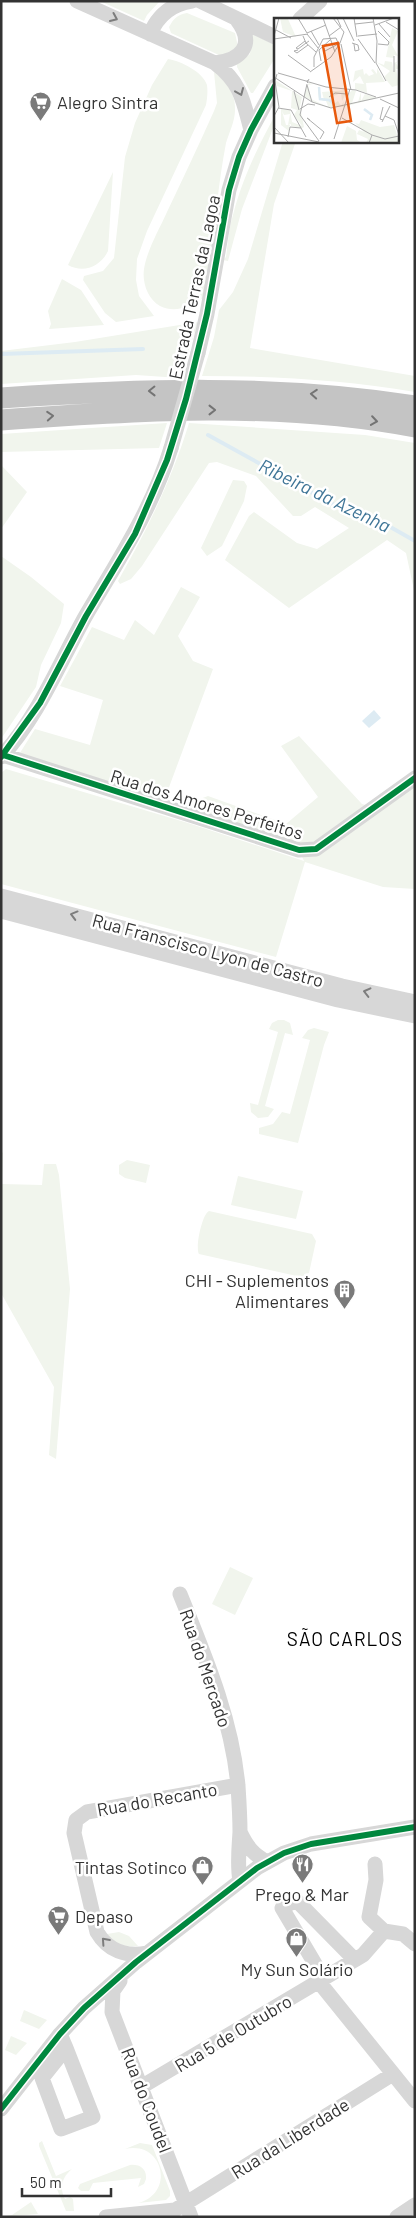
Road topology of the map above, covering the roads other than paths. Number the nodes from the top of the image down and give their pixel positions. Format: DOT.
graph roads {
  1 [pos="77,1"];
  2 [pos="192,1"];
  3 [pos="200,1"];
  4 [pos="320,1"];
  5 [pos="324,1"];
  6 [pos="301,18"];
  7 [pos="315,18"];
  8 [pos="243,23"];
  9 [pos="274,28"];
  10 [pos="150,34"];
  11 [pos="274,36"];
  12 [pos="215,63"];
  13 [pos="274,88"];
  14 [pos="251,130"];
  15 [pos="1,398"];
  16 [pos="415,406"];
  17 [pos="1,420"];
  18 [pos="415,427"];
  19 [pos="2,756"];
  20 [pos="415,778"];
  21 [pos="1,896"];
  22 [pos="1,911"];
  23 [pos="415,1002"];
  24 [pos="415,1016"];
  25 [pos="180,1594"];
  26 [pos="238,1785"];
  27 [pos="415,1827"];
  28 [pos="240,1832"];
  29 [pos="267,1862"];
  30 [pos="375,1864"];
  31 [pos="240,1881"];
  32 [pos="384,1931"];
  33 [pos="415,1944"];
  34 [pos="148,1953"];
  35 [pos="359,1958"];
  36 [pos="127,1971"];
  37 [pos="321,1980"];
  38 [pos="84,2008"];
  39 [pos="112,2012"];
  40 [pos="60,2034"];
  41 [pos="66,2048"];
  42 [pos="393,2074"];
  43 [pos="141,2087"];
  44 [pos="415,2101"];
  45 [pos="1,2109"];
  46 [pos="415,2205"];
  47 [pos="189,2210"];
  48 [pos="106,2217"];
  49 [pos="397,2217"];
  1 -- 10 [label="street, one-way"];
  2 -- 10 [label="street"];
  3 -- 8 [label="street"];
  4 -- 6 [label="street"];
  5 -- 7 [label="street"];
  8 -- 9 [label="street"];
  8 -- 11 [label="street"];
  8 -- 12 [label="street"];
  10 -- 12 [label="street"];
  12 -- 14 [label="street, one-way"];
  13 -- 14 [label="street, Estrada Terras da Lagoa"];
  14 -- 19 [label="street, Estrada Terras da Lagoa, bridge"];
  16 -- 15 [label="highway, one-way"];
  17 -- 18 [label="highway, one-way"];
  19 -- 20 [label="street, Rua dos Amores Perfeitos"];
  23 -- 21 [label="street, Rua Franscisco Lyon de Castro, one-way"];
  22 -- 24 [label="street, Rua Franscisco Lyon de Castro"];
  25 -- 26 [label="street, Rua do Mercado"];
  26 -- 28 [label="street, Rua do Mercado"];
  34 -- 26 [label="street, Rua do Recanto, one-way"];
  27 -- 29 [label="street"];
  28 -- 29 [label="street, Rua do Mercado"];
  28 -- 31 [label="street, Rua do Mercado"];
  29 -- 31 [label="street"];
  30 -- 32 [label="street"];
  31 -- 34 [label="street"];
  32 -- 33 [label="street"];
  32 -- 35 [label="street, Rua 5 de Outubro"];
  34 -- 36 [label="street"];
  35 -- 37 [label="street, Rua 5 de Outubro"];
  35 -- 37 [label="street"];
  36 -- 38 [label="street"];
  36 -- 39 [label="street, Rua do Coudel"];
  37 -- 42 [label="street"];
  37 -- 43 [label="street, Rua 5 de Outubro"];
  38 -- 39 [label="street"];
  38 -- 40 [label="street"];
  39 -- 43 [label="street, Rua do Coudel"];
  40 -- 41 [label="street"];
  40 -- 45 [label="street"];
  41 -- 41 [label="street"];
  42 -- 44 [label="street"];
  42 -- 47 [label="street, Rua da Liberdade"];
  43 -- 47 [label="street, Rua do Coudel"];
  46 -- 49 [label="street"];
  47 -- 48 [label="street, Rua da Liberdade"];
}
